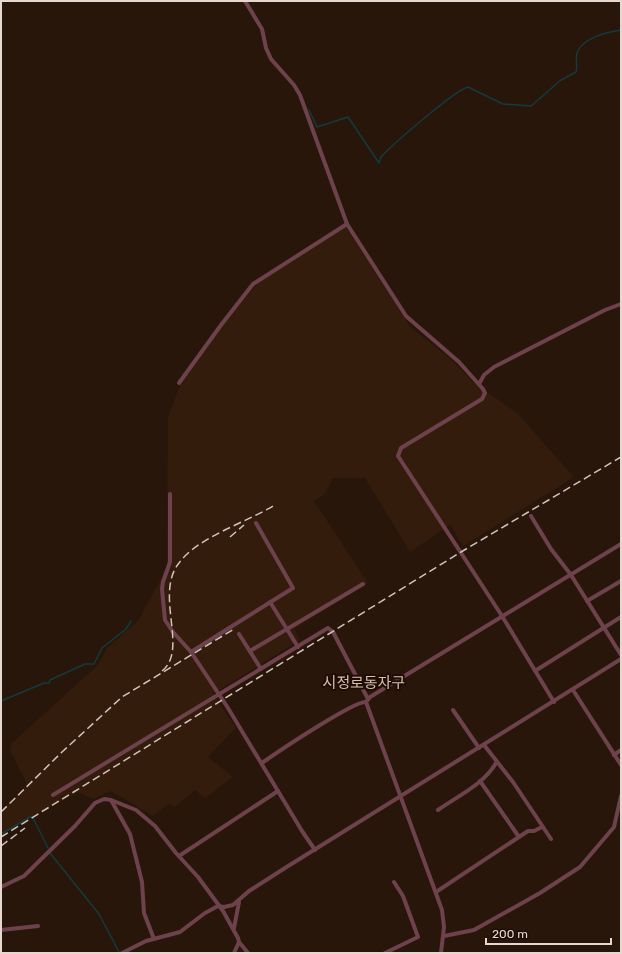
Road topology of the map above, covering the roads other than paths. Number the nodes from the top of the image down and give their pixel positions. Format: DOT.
graph roads {
  1 [pos="245,1"];
  2 [pos="347,224"];
  3 [pos="621,304"];
  4 [pos="180,383"];
  5 [pos="479,384"];
  6 [pos="170,494"];
  7 [pos="531,516"];
  8 [pos="256,523"];
  9 [pos="621,544"];
  10 [pos="571,575"];
  11 [pos="621,581"];
  12 [pos="363,584"];
  13 [pos="587,601"];
  14 [pos="270,602"];
  15 [pos="502,616"];
  16 [pos="621,617"];
  17 [pos="604,628"];
  18 [pos="287,629"];
  19 [pos="239,634"];
  20 [pos="298,647"];
  21 [pos="250,651"];
  22 [pos="191,652"];
  23 [pos="621,655"];
  24 [pos="621,659"];
  25 [pos="262,669"];
  26 [pos="535,671"];
  27 [pos="573,690"];
  28 [pos="218,695"];
  29 [pos="367,701"];
  30 [pos="554,702"];
  31 [pos="453,710"];
  32 [pos="484,745"];
  33 [pos="479,748"];
  34 [pos="621,750"];
  35 [pos="614,755"];
  36 [pos="262,763"];
  37 [pos="496,763"];
  38 [pos="621,766"];
  39 [pos="480,781"];
  40 [pos="278,791"];
  41 [pos="53,795"];
  42 [pos="621,796"];
  43 [pos="400,797"];
  44 [pos="111,800"];
  45 [pos="438,810"];
  46 [pos="542,827"];
  47 [pos="519,837"];
  48 [pos="551,839"];
  49 [pos="315,850"];
  50 [pos="179,856"];
  51 [pos="394,882"];
  52 [pos="1,887"];
  53 [pos="436,892"];
  54 [pos="240,898"];
  55 [pos="218,906"];
  56 [pos="38,926"];
  57 [pos="1,930"];
  58 [pos="234,931"];
  59 [pos="444,936"];
  60 [pos="154,939"];
  61 [pos="238,942"];
  62 [pos="122,953"];
  63 [pos="234,953"];
  64 [pos="248,953"];
  65 [pos="384,953"];
  66 [pos="441,953"];
  1 -- 2 [label="street"];
  2 -- 4 [label="street"];
  2 -- 5 [label="street"];
  3 -- 5 [label="street"];
  5 -- 15 [label="street"];
  6 -- 22 [label="street"];
  7 -- 10 [label="street"];
  8 -- 14 [label="street"];
  9 -- 10 [label="street"];
  10 -- 13 [label="street"];
  10 -- 15 [label="street"];
  11 -- 13 [label="street"];
  12 -- 18 [label="street"];
  13 -- 17 [label="street"];
  14 -- 18 [label="street"];
  14 -- 22 [label="street"];
  15 -- 26 [label="street"];
  15 -- 29 [label="street"];
  16 -- 17 [label="street"];
  17 -- 23 [label="street"];
  17 -- 26 [label="street"];
  18 -- 20 [label="street"];
  18 -- 21 [label="street"];
  19 -- 21 [label="street"];
  20 -- 25 [label="street"];
  20 -- 29 [label="street"];
  21 -- 25 [label="street"];
  22 -- 28 [label="street"];
  24 -- 27 [label="street"];
  25 -- 28 [label="street"];
  26 -- 30 [label="street"];
  27 -- 30 [label="street"];
  27 -- 35 [label="street"];
  28 -- 36 [label="street"];
  28 -- 41 [label="street"];
  29 -- 36 [label="street"];
  29 -- 43 [label="street"];
  30 -- 32 [label="street"];
  31 -- 33 [label="street"];
  32 -- 33 [label="street"];
  32 -- 37 [label="street"];
  33 -- 43 [label="street"];
  34 -- 35 [label="street"];
  35 -- 38 [label="street"];
  36 -- 40 [label="street"];
  37 -- 39 [label="street"];
  37 -- 46 [label="street"];
  39 -- 45 [label="street"];
  39 -- 47 [label="street"];
  40 -- 49 [label="street"];
  40 -- 50 [label="street"];
  42 -- 59 [label="street"];
  43 -- 49 [label="street"];
  43 -- 53 [label="street"];
  44 -- 50 [label="street"];
  44 -- 52 [label="street"];
  44 -- 60 [label="street"];
  46 -- 47 [label="street"];
  46 -- 48 [label="street"];
  47 -- 53 [label="street"];
  49 -- 54 [label="street"];
  50 -- 55 [label="street"];
  51 -- 65 [label="street"];
  53 -- 59 [label="street"];
  54 -- 55 [label="street"];
  54 -- 58 [label="street"];
  55 -- 58 [label="street"];
  55 -- 60 [label="street"];
  56 -- 57 [label="street"];
  58 -- 61 [label="street"];
  59 -- 66 [label="street"];
  60 -- 62 [label="street"];
  61 -- 63 [label="street"];
  61 -- 64 [label="street"];
}
